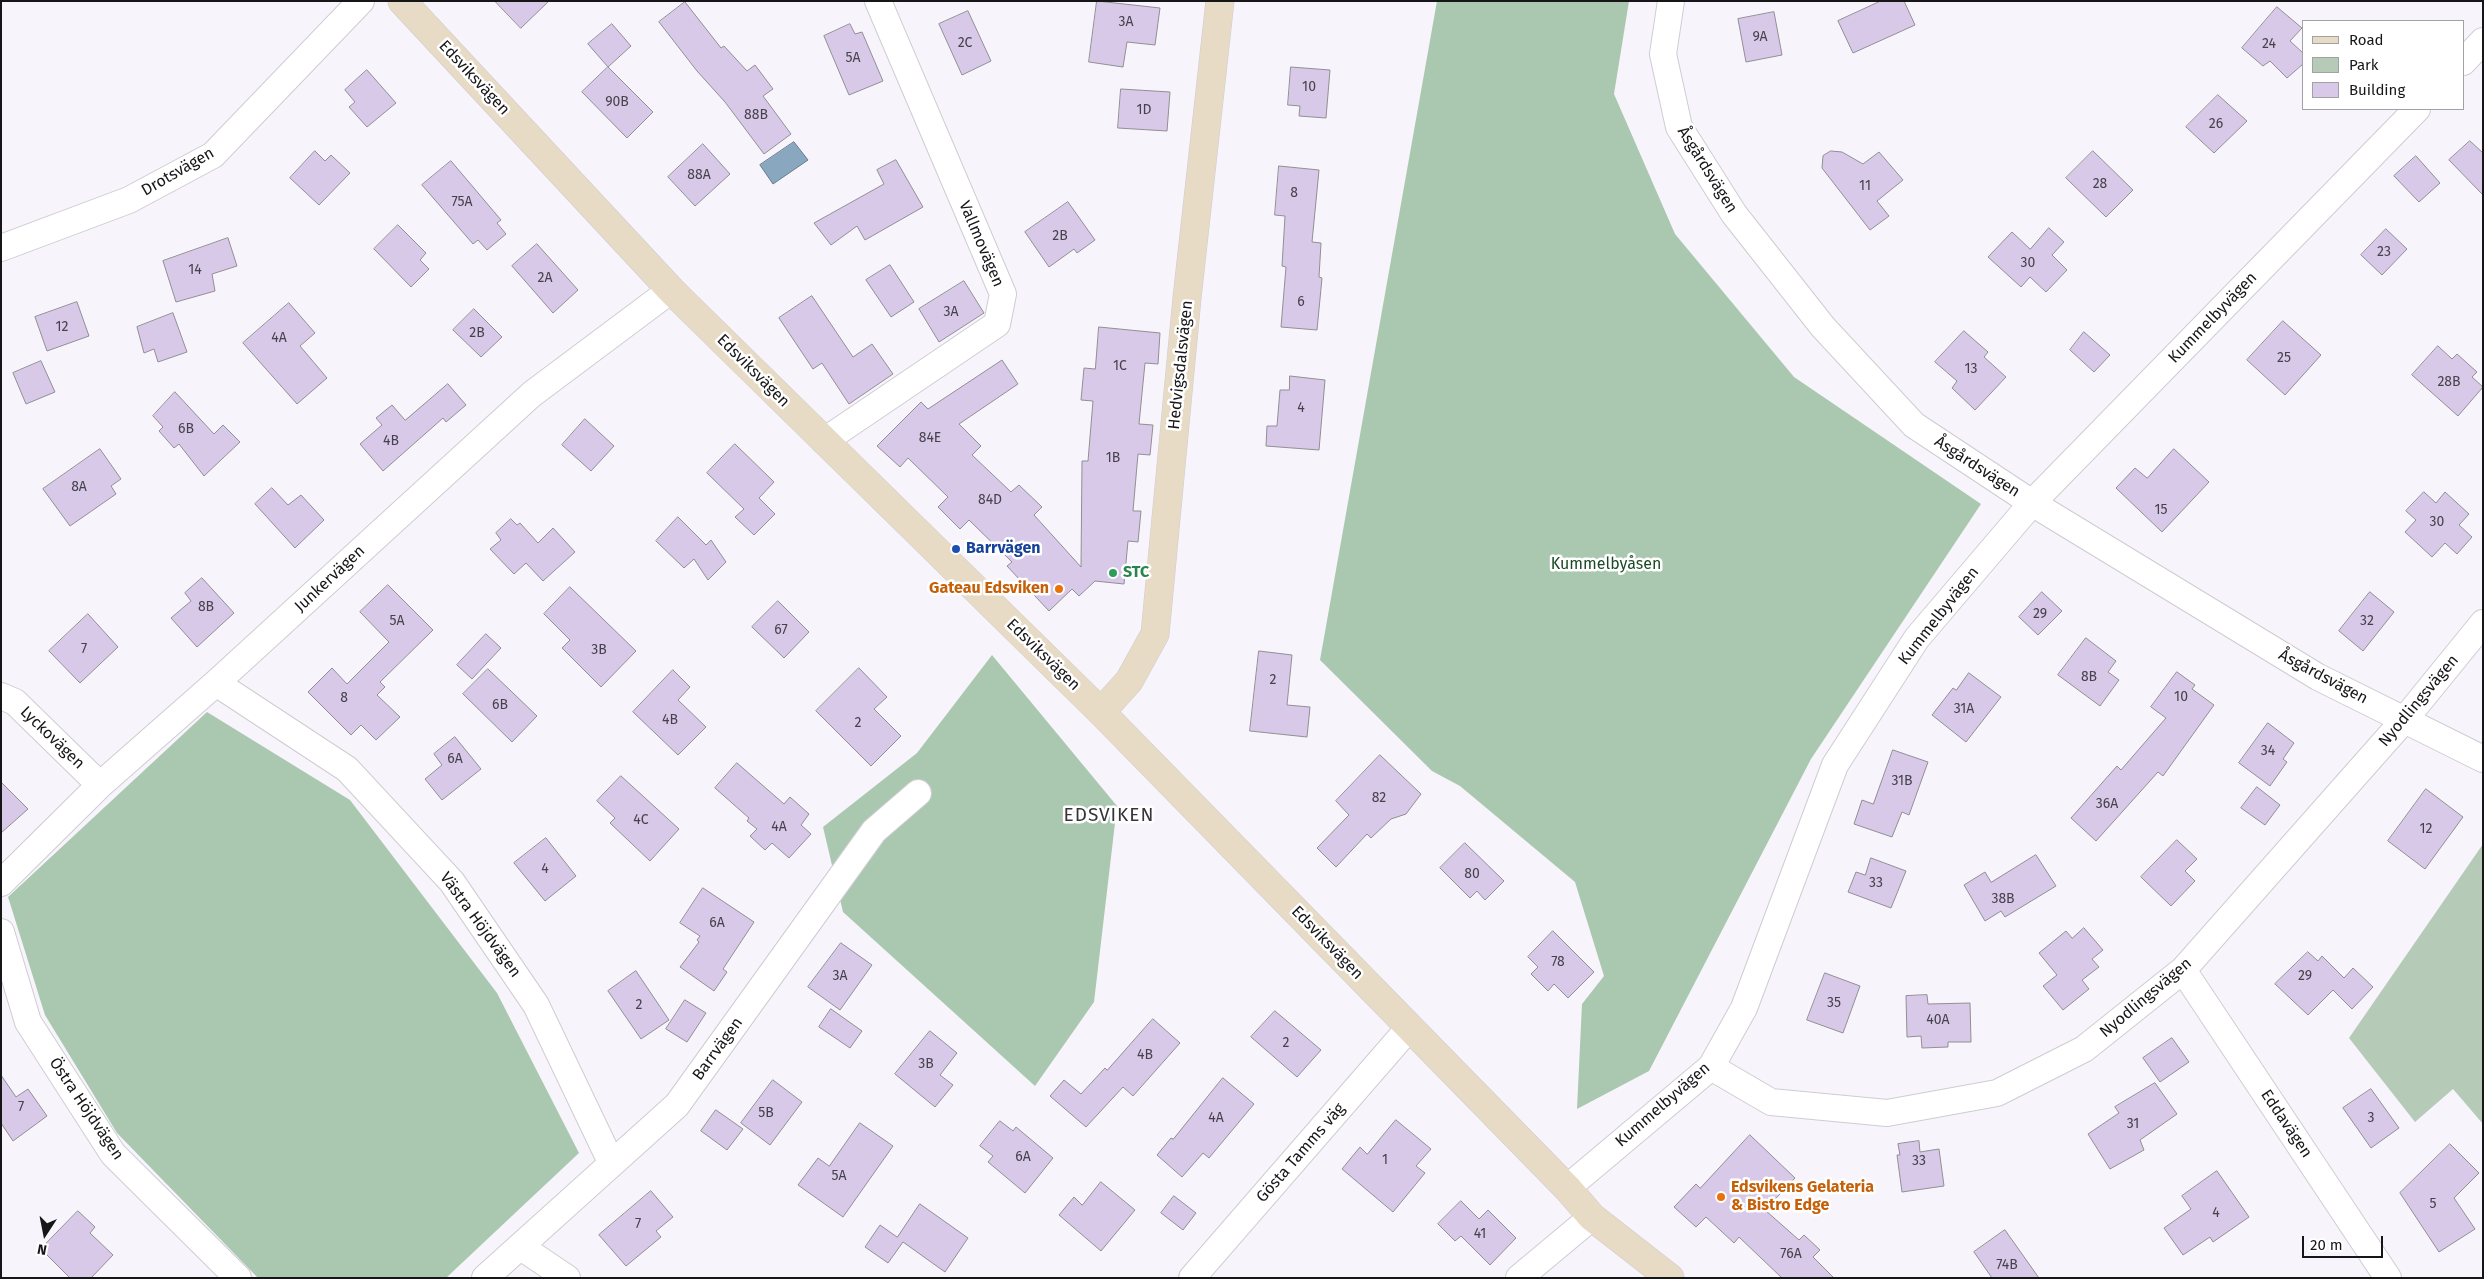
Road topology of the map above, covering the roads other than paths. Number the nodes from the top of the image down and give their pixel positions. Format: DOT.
graph roads {
  1 [pos="362,1"];
  2 [pos="402,1"];
  3 [pos="878,1"];
  4 [pos="1220,1"];
  5 [pos="1671,1"];
  6 [pos="2483,41"];
  7 [pos="2464,61"];
  8 [pos="2416,110"];
  9 [pos="4,242"];
  10 [pos="670,290"];
  11 [pos="824,441"];
  12 [pos="2032,503"];
  13 [pos="2483,623"];
  14 [pos="216,684"];
  15 [pos="1,696"];
  16 [pos="1101,712"];
  17 [pos="2405,719"];
  18 [pos="2483,759"];
  19 [pos="100,785"];
  20 [pos="918,793"];
  21 [pos="1,883"];
  22 [pos="1,932"];
  23 [pos="2183,970"];
  24 [pos="1409,1028"];
  25 [pos="1711,1067"];
  26 [pos="611,1162"];
  27 [pos="1567,1188"];
  28 [pos="1592,1217"];
  29 [pos="522,1247"];
  30 [pos="238,1278"];
  31 [pos="485,1278"];
  32 [pos="566,1278"];
  33 [pos="1192,1278"];
  34 [pos="1518,1278"];
  35 [pos="1670,1278"];
  36 [pos="2388,1278"];
  1 -- 9 [label="street, Drotsvägen"];
  2 -- 10 [label="street, Edsviksvägen"];
  3 -- 11 [label="street, Vallmovägen"];
  4 -- 16 [label="street, Hedvigsdalsvägen"];
  5 -- 12 [label="street, Åsgårdsvägen"];
  6 -- 7 [label="street"];
  8 -- 12 [label="street, Kummelbyvägen"];
  10 -- 11 [label="street, Edsviksvägen"];
  10 -- 14 [label="street, Junkervägen"];
  11 -- 16 [label="street, Edsviksvägen"];
  12 -- 17 [label="street, Åsgårdsvägen"];
  12 -- 25 [label="street, Kummelbyvägen"];
  13 -- 17 [label="street, Nyodlingsvägen"];
  14 -- 19 [label="street, Junkervägen"];
  14 -- 26 [label="street, Västra Höjdvägen"];
  15 -- 19 [label="street, Lyckovägen"];
  16 -- 24 [label="street, Edsviksvägen"];
  17 -- 18 [label="street, Åsgårdsvägen"];
  17 -- 23 [label="street, Nyodlingsvägen"];
  19 -- 21 [label="street, Junkervägen"];
  20 -- 26 [label="street, Barrvägen"];
  22 -- 30 [label="street, Östra Höjdvägen"];
  23 -- 25 [label="street, Nyodlingsvägen"];
  23 -- 36 [label="street, Eddavägen"];
  24 -- 27 [label="street, Edsviksvägen"];
  24 -- 33 [label="street, Gösta Tamms väg"];
  25 -- 27 [label="street, Kummelbyvägen"];
  26 -- 29 [label="street, Barrvägen"];
  27 -- 28 [label="street, Edsviksvägen"];
  28 -- 34 [label="street"];
  28 -- 35 [label="street, Edsviksvägen"];
  29 -- 31 [label="street, Barrvägen"];
  29 -- 32 [label="street"];
}
